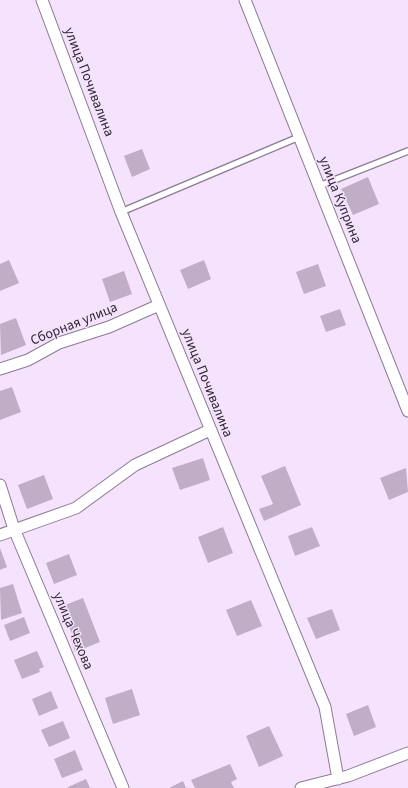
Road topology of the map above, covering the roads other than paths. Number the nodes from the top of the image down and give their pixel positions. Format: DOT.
graph roads {
  1 [pos="42,0"];
  2 [pos="245,0"];
  3 [pos="299,137"];
  4 [pos="408,151"];
  5 [pos="319,186"];
  6 [pos="121,212"];
  7 [pos="159,305"];
  8 [pos="0,369"];
  9 [pos="408,411"];
  10 [pos="210,430"];
  11 [pos="0,485"];
  12 [pos="14,529"];
  13 [pos="0,535"];
  14 [pos="408,753"];
  15 [pos="338,779"];
  16 [pos="123,788"];
  17 [pos="301,788"];
  1 -- 6 [label="street, улица Почивалина"];
  2 -- 3 [label="street, улица Куприна"];
  3 -- 5 [label="street, улица Куприна"];
  3 -- 6 [label="lane"];
  4 -- 5 [label="lane"];
  5 -- 9 [label="street, улица Куприна"];
  6 -- 7 [label="street, улица Почивалина"];
  7 -- 8 [label="street, Сборная улица"];
  7 -- 10 [label="street, улица Почивалина"];
  10 -- 12 [label="street"];
  10 -- 15 [label="street, улица Почивалина"];
  11 -- 12 [label="street, улица Чехова"];
  12 -- 13 [label="street"];
  12 -- 16 [label="street, улица Чехова"];
  14 -- 15 [label="street"];
  15 -- 17 [label="street"];
}
